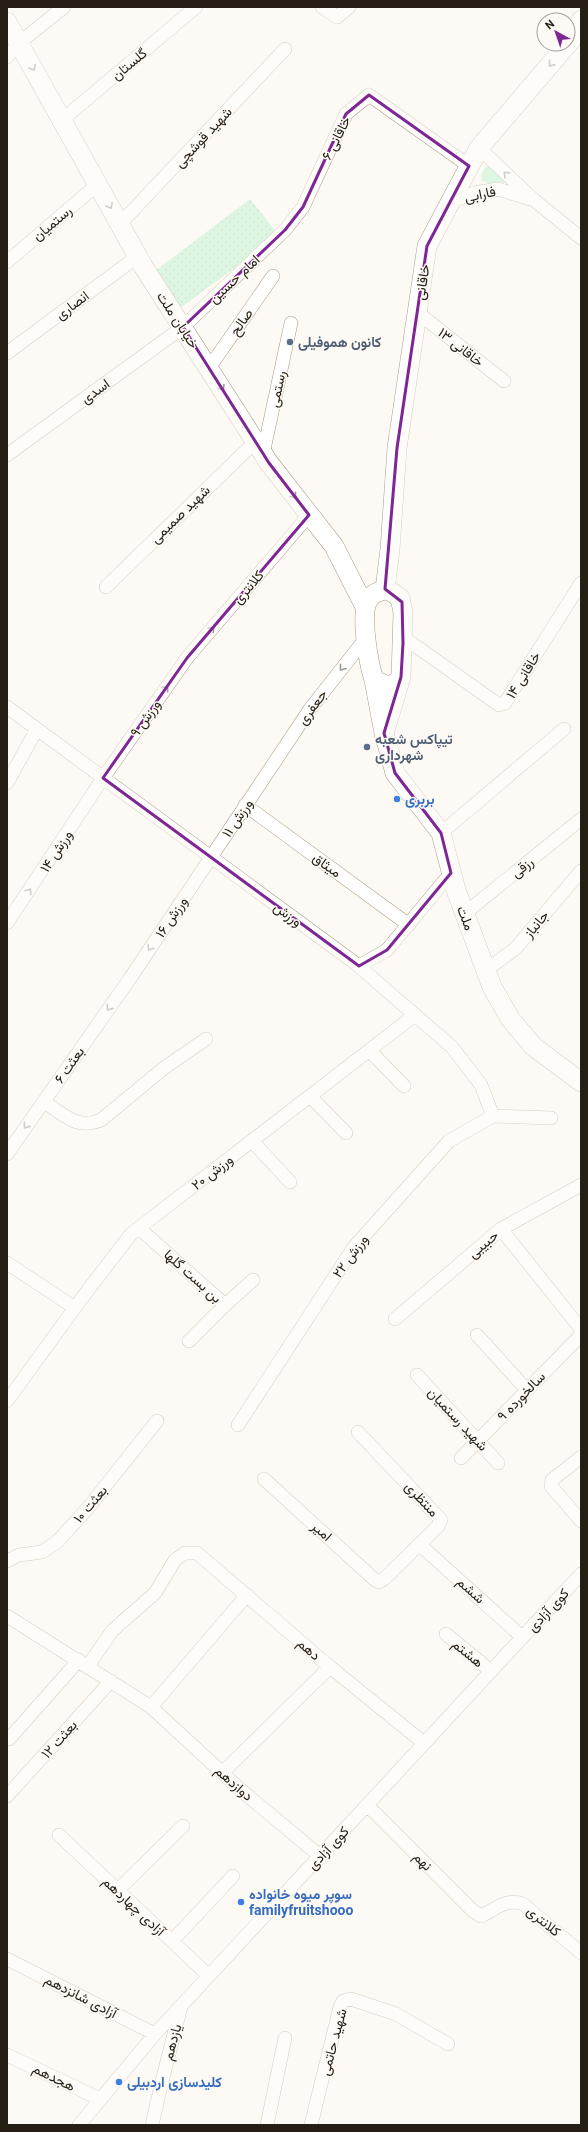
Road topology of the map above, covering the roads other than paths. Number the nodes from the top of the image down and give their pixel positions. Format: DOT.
graph roads {
  1 [pos="64,7"];
  2 [pos="196,7"];
  3 [pos="322,7"];
  4 [pos="349,7"];
  5 [pos="581,20"];
  6 [pos="7,22"];
  7 [pos="577,41"];
  8 [pos="285,49"];
  9 [pos="13,50"];
  10 [pos="62,120"];
  11 [pos="479,148"];
  12 [pos="469,166"];
  13 [pos="98,184"];
  14 [pos="534,200"];
  15 [pos="449,202"];
  16 [pos="120,224"];
  17 [pos="285,230"];
  18 [pos="581,238"];
  19 [pos="138,256"];
  20 [pos="7,262"];
  21 [pos="273,276"];
  22 [pos="417,312"];
  23 [pos="291,323"];
  24 [pos="183,327"];
  25 [pos="7,354"];
  26 [pos="209,368"];
  27 [pos="504,381"];
  28 [pos="259,448"];
  29 [pos="7,455"];
  30 [pos="310,515"];
  31 [pos="581,583"];
  32 [pos="106,587"];
  33 [pos="385,590"];
  34 [pos="365,607"];
  35 [pos="403,637"];
  36 [pos="366,638"];
  37 [pos="187,658"];
  38 [pos="401,677"];
  39 [pos="374,680"];
  40 [pos="7,707"];
  41 [pos="37,729"];
  42 [pos="564,729"];
  43 [pos="384,734"];
  44 [pos="103,778"];
  45 [pos="263,779"];
  46 [pos="7,783"];
  47 [pos="245,805"];
  48 [pos="581,819"];
  49 [pos="441,833"];
  50 [pos="211,858"];
  51 [pos="581,871"];
  52 [pos="451,873"];
  53 [pos="464,914"];
  54 [pos="7,923"];
  55 [pos="409,925"];
  56 [pos="359,966"];
  57 [pos="486,970"];
  58 [pos="132,976"];
  59 [pos="415,1015"];
  60 [pos="206,1039"];
  61 [pos="370,1051"];
  62 [pos="581,1082"];
  63 [pos="404,1086"];
  64 [pos="310,1096"];
  65 [pos="44,1102"];
  66 [pos="493,1116"];
  67 [pos="551,1118"];
  68 [pos="346,1133"];
  69 [pos="252,1141"];
  70 [pos="7,1154"];
  71 [pos="290,1182"];
  72 [pos="581,1185"];
  73 [pos="139,1228"];
  74 [pos="501,1228"];
  75 [pos="7,1263"];
  76 [pos="252,1280"];
  77 [pos="226,1305"];
  78 [pos="75,1308"];
  79 [pos="395,1319"];
  80 [pos="581,1329"];
  81 [pos="477,1335"];
  82 [pos="581,1335"];
  83 [pos="189,1342"];
  84 [pos="417,1375"];
  85 [pos="527,1390"];
  86 [pos="7,1401"];
  87 [pos="157,1421"];
  88 [pos="238,1425"];
  89 [pos="358,1432"];
  90 [pos="478,1440"];
  91 [pos="581,1457"];
  92 [pos="461,1458"];
  93 [pos="498,1463"];
  94 [pos="264,1479"];
  95 [pos="581,1521"];
  96 [pos="419,1544"];
  97 [pos="7,1561"];
  98 [pos="581,1574"];
  99 [pos="379,1582"];
  100 [pos="248,1595"];
  101 [pos="7,1616"];
  102 [pos="446,1634"];
  103 [pos="522,1637"];
  104 [pos="83,1663"];
  105 [pos="330,1667"];
  106 [pos="491,1671"];
  107 [pos="111,1681"];
  108 [pos="150,1706"];
  109 [pos="9,1739"];
  110 [pos="424,1743"];
  111 [pos="222,1773"];
  112 [pos="7,1796"];
  113 [pos="367,1805"];
  114 [pos="183,1826"];
  115 [pos="59,1835"];
  116 [pos="320,1856"];
  117 [pos="233,1876"];
  118 [pos="118,1890"];
  119 [pos="481,1916"];
  120 [pos="172,1941"];
  121 [pos="581,1953"];
  122 [pos="7,1959"];
  123 [pos="209,1976"];
  124 [pos="182,2005"];
  125 [pos="155,2034"];
  126 [pos="285,2038"];
  127 [pos="448,2044"];
  128 [pos="7,2055"];
  129 [pos="100,2099"];
  130 [pos="79,2125"];
  131 [pos="152,2125"];
  132 [pos="267,2125"];
  133 [pos="311,2125"];
  1 -- 9 [label="street"];
  2 -- 10 [label="street, گلستان"];
  3 -- 4 [label="street"];
  5 -- 7 [label="main road, خاقانی"];
  6 -- 9 [label="main road, خیابان ملت"];
  7 -- 11 [label="main road, خاقانی, one-way"];
  8 -- 16 [label="street, شهید قوشچی"];
  9 -- 10 [label="main road, خیابان ملت, one-way"];
  10 -- 13 [label="main road, خیابان ملت"];
  11 -- 12 [label="main road, خاقانی"];
  14 -- 11 [label="street, فارابی, one-way"];
  12 -- 15 [label="main road, خاقانی"];
  12 -- 17 [label="street, خاقانی ۶"];
  13 -- 16 [label="main road, خیابان ملت, one-way"];
  13 -- 20 [label="street, رستمیان"];
  14 -- 15 [label="street, فارابی"];
  14 -- 18 [label="street, فارابی"];
  15 -- 22 [label="main road, خاقانی"];
  16 -- 19 [label="main road, خیابان ملت"];
  17 -- 24 [label="street, امام حسین"];
  19 -- 24 [label="main road, خیابان ملت"];
  19 -- 25 [label="street, انصاری"];
  21 -- 26 [label="street, صالح"];
  22 -- 27 [label="street, خاقانی ۱۳"];
  22 -- 33 [label="main road, خاقانی"];
  23 -- 28 [label="street, رستمی"];
  24 -- 26 [label="main road, خیابان ملت"];
  24 -- 29 [label="street, اسدی"];
  26 -- 28 [label="main road, خیابان ملت, one-way"];
  28 -- 30 [label="main road, خیابان ملت, one-way"];
  28 -- 32 [label="street, شهید صمیمی"];
  30 -- 34 [label="main road, خیابان ملت"];
  37 -- 30 [label="street, کلانتری, one-way"];
  31 -- 35 [label="street, خاقانی ۱۴"];
  33 -- 34 [label="main road"];
  33 -- 35 [label="main road"];
  34 -- 36 [label="main road, ملت"];
  35 -- 38 [label="main road"];
  36 -- 39 [label="main road, ملت"];
  36 -- 45 [label="street, جعفری, one-way"];
  44 -- 37 [label="street, ورزش ۹, one-way"];
  38 -- 39 [label="main road"];
  38 -- 43 [label="main road"];
  39 -- 43 [label="main road, ملت"];
  40 -- 41 [label="street, ورزش"];
  41 -- 44 [label="street, ورزش"];
  41 -- 46 [label="street"];
  42 -- 49 [label="street"];
  43 -- 49 [label="main road, ملت"];
  44 -- 50 [label="street, ورزش"];
  54 -- 44 [label="street, ورزش ۱۴, one-way"];
  45 -- 47 [label="street, ورزش ۱۱"];
  47 -- 50 [label="street, ورزش ۱۱"];
  47 -- 55 [label="street, میثاق"];
  48 -- 53 [label="street, رزقی"];
  49 -- 52 [label="main road, ملت"];
  50 -- 56 [label="street, ورزش"];
  50 -- 58 [label="street, ورزش ۱۶, one-way"];
  51 -- 57 [label="street, جانباز"];
  52 -- 53 [label="main road, ملت"];
  52 -- 55 [label="street"];
  53 -- 57 [label="main road, ملت"];
  55 -- 56 [label="street"];
  56 -- 59 [label="street, ورزش"];
  57 -- 62 [label="main road, ملت"];
  58 -- 65 [label="street, بعثت ۶, one-way"];
  59 -- 61 [label="street, ورزش ۲۰"];
  59 -- 66 [label="street, ورزش"];
  60 -- 65 [label="street"];
  61 -- 63 [label="street"];
  61 -- 64 [label="street, ورزش ۲۰"];
  64 -- 68 [label="street"];
  64 -- 69 [label="street, ورزش ۲۰"];
  65 -- 70 [label="street, بعثت ۶, one-way"];
  66 -- 67 [label="street"];
  66 -- 88 [label="street, ورزش ۲۲"];
  69 -- 71 [label="street"];
  69 -- 73 [label="street, ورزش ۲۰"];
  72 -- 74 [label="street, حبیبی"];
  73 -- 77 [label="street, بن بست گلها"];
  73 -- 78 [label="street, ورزش ۲۰"];
  74 -- 79 [label="street, حبیبی"];
  74 -- 80 [label="street"];
  75 -- 78 [label="street"];
  76 -- 77 [label="street"];
  77 -- 83 [label="street, بن بست گلها"];
  78 -- 86 [label="street, ورزش ۲۰"];
  81 -- 85 [label="street"];
  82 -- 85 [label="street, سالخورده ۹"];
  84 -- 90 [label="street, شهید رستمیان"];
  85 -- 90 [label="street, سالخورده ۹"];
  87 -- 97 [label="street, بعثت ۱۰"];
  89 -- 96 [label="street, منتظری"];
  90 -- 92 [label="street, سالخورده ۹"];
  90 -- 93 [label="street, شهید رستمیان"];
  91 -- 95 [label="street"];
  94 -- 99 [label="street, امیر"];
  96 -- 99 [label="street, منتظری"];
  96 -- 103 [label="street, ششم"];
  98 -- 103 [label="street, کوی آزادی"];
  100 -- 104 [label="street, دهم"];
  100 -- 105 [label="street, دهم"];
  100 -- 108 [label="street"];
  101 -- 104 [label="street, دوازدهم"];
  102 -- 106 [label="street, هشتم"];
  103 -- 106 [label="street, کوی آزادی"];
  104 -- 107 [label="street, دوازدهم"];
  104 -- 109 [label="street"];
  105 -- 110 [label="street, دهم"];
  105 -- 111 [label="street"];
  106 -- 110 [label="street, کوی آزادی"];
  107 -- 108 [label="street, دوازدهم"];
  107 -- 112 [label="street, بعثت ۱۲"];
  108 -- 111 [label="street, دوازدهم"];
  110 -- 113 [label="street, کوی آزادی"];
  111 -- 116 [label="street, دوازدهم"];
  113 -- 116 [label="street, کوی آزادی"];
  113 -- 119 [label="street, نهم"];
  114 -- 118 [label="street"];
  115 -- 118 [label="street, آزادی چهاردهم"];
  116 -- 123 [label="street, کوی آزادی"];
  117 -- 120 [label="street"];
  118 -- 120 [label="street, آزادی چهاردهم"];
  119 -- 121 [label="street, کلانتری"];
  120 -- 123 [label="street, آزادی چهاردهم"];
  122 -- 125 [label="street, آزادی شانزدهم"];
  123 -- 124 [label="street, کوی آزادی"];
  124 -- 125 [label="street, کوی آزادی"];
  124 -- 131 [label="street, یازدهم"];
  125 -- 129 [label="street, کوی آزادی"];
  126 -- 132 [label="street"];
  127 -- 133 [label="street, شهید حاتمی"];
  128 -- 129 [label="street, هجدهم"];
  129 -- 130 [label="street, کوی آزادی"];
}
